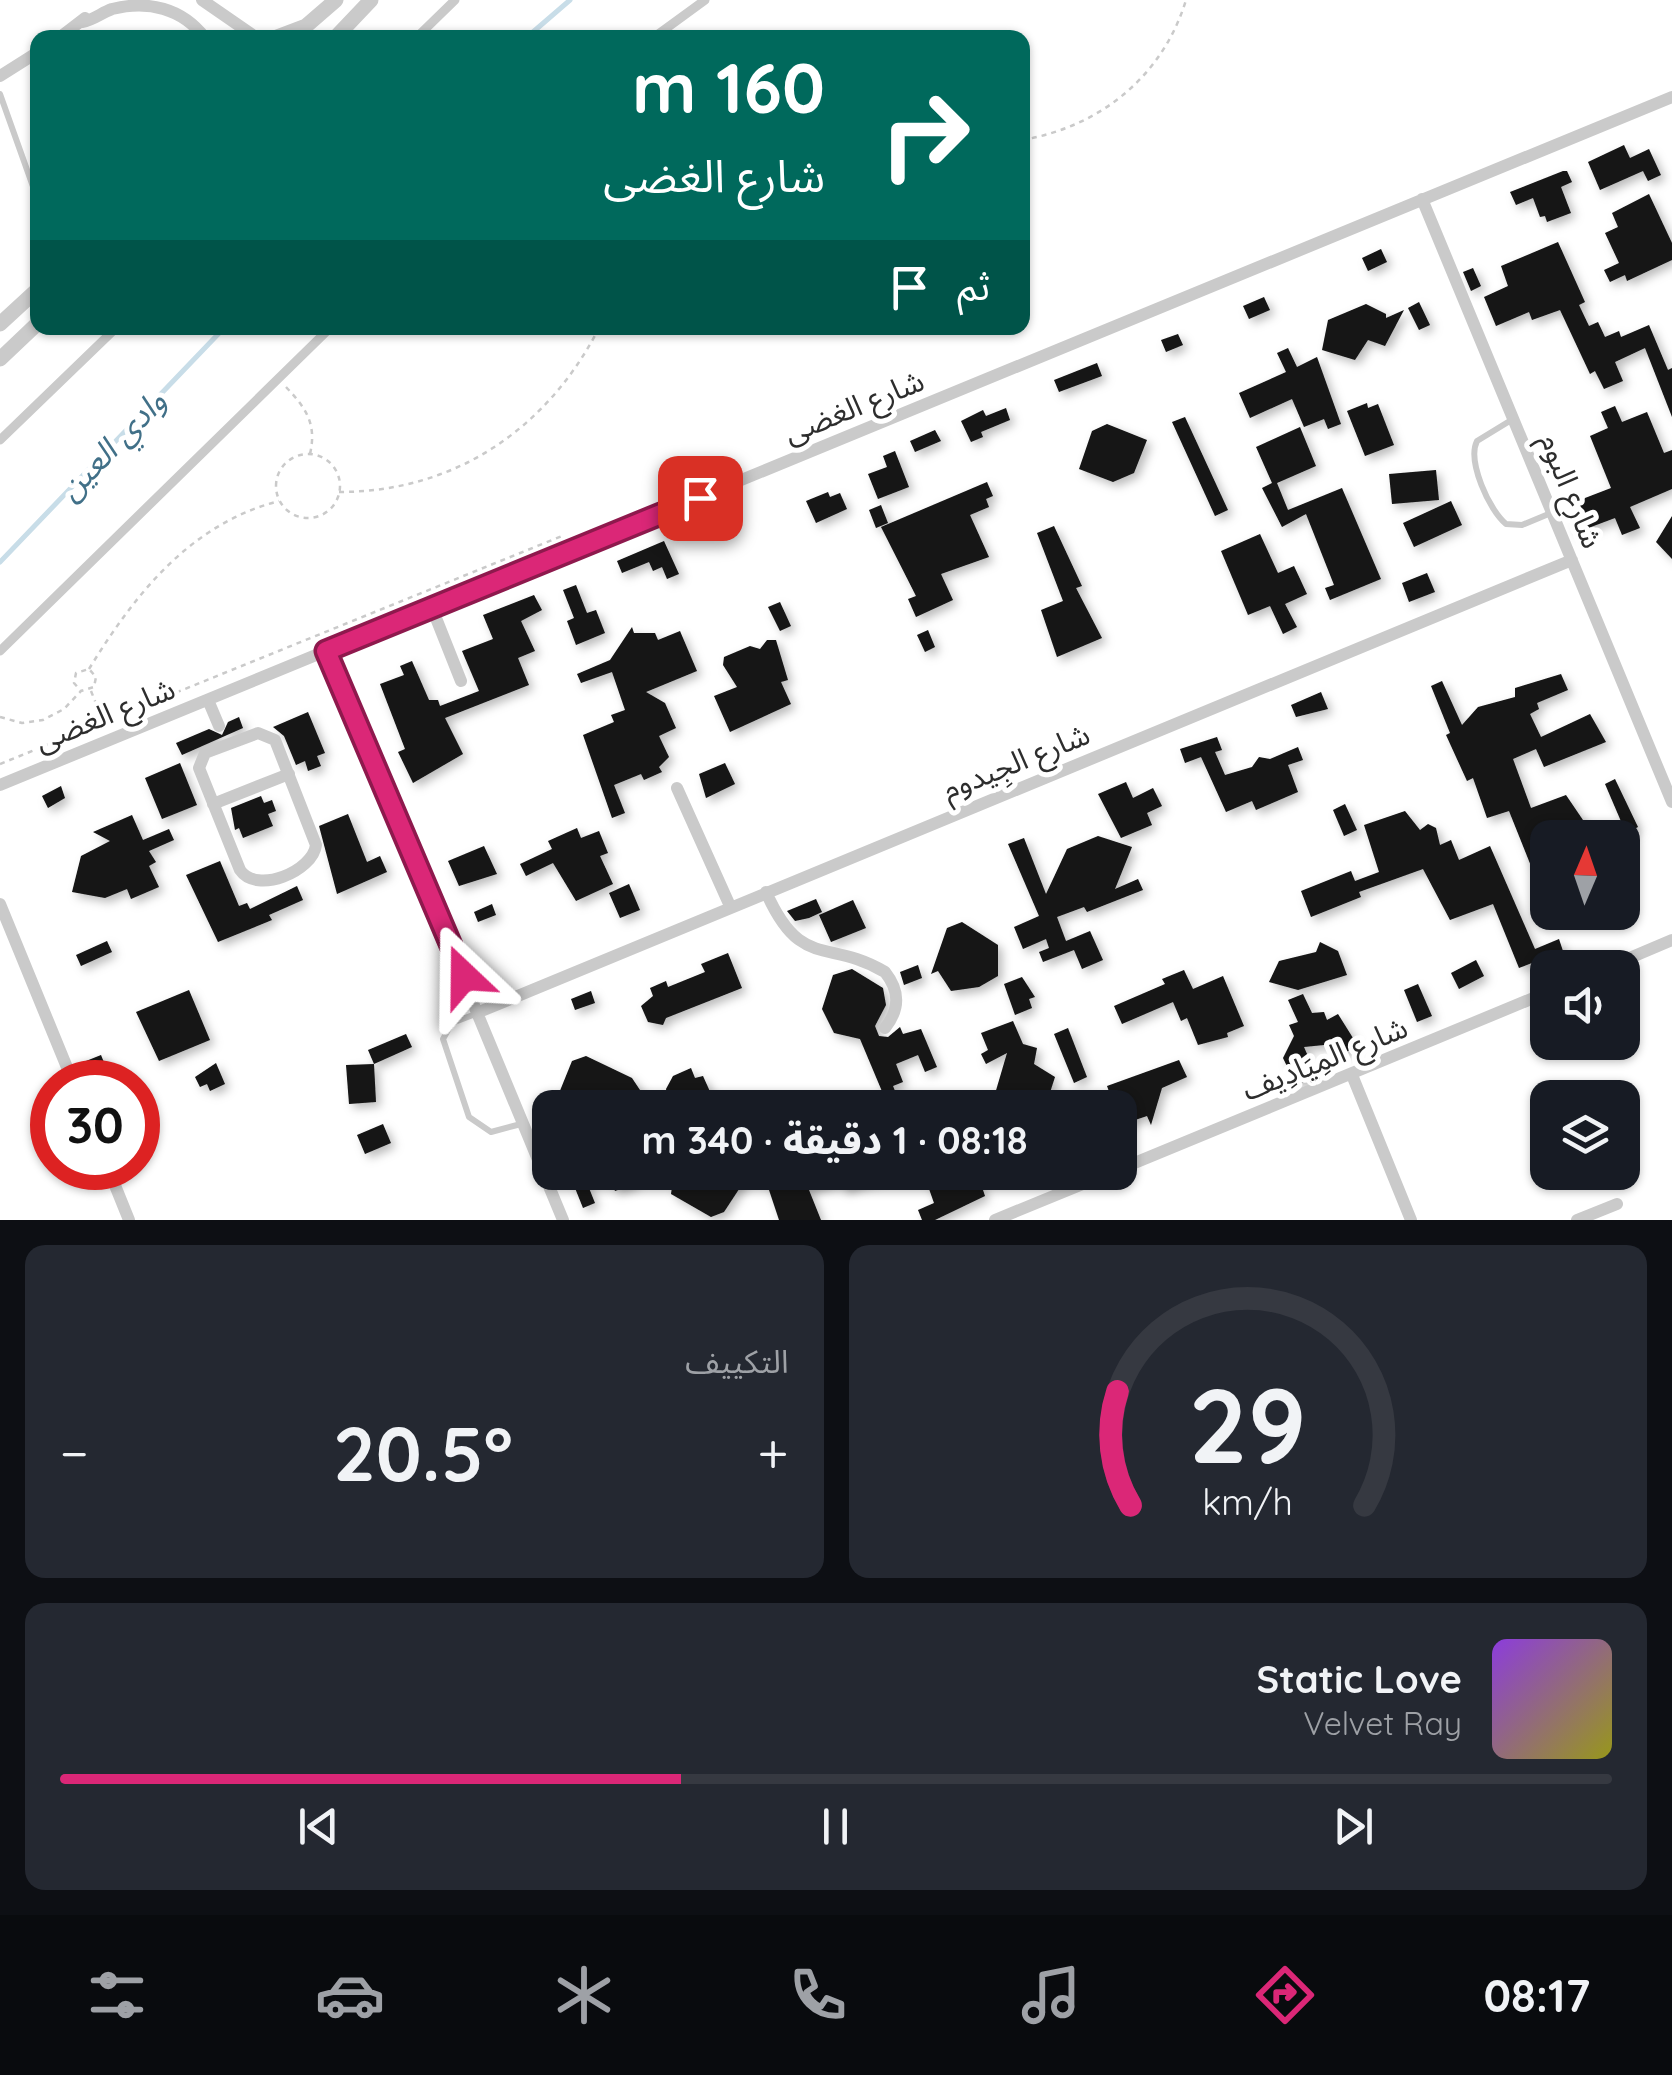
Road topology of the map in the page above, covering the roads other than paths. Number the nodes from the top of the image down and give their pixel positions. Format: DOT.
graph roads {
  1 [pos="111,0"];
  2 [pos="202,0"];
  3 [pos="336,0"];
  4 [pos="371,0"];
  5 [pos="456,0"];
  6 [pos="705,0"];
  7 [pos="82,22"];
  8 [pos="70,30"];
  9 [pos="197,30"];
  10 [pos="247,30"];
  11 [pos="296,30"];
  12 [pos="343,30"];
  13 [pos="424,30"];
  14 [pos="664,30"];
  15 [pos="30,57"];
  16 [pos="0,76"];
  17 [pos="0,94"];
  18 [pos="1672,97"];
  19 [pos="30,178"];
  20 [pos="1422,199"];
  21 [pos="30,296"];
  22 [pos="0,324"];
  23 [pos="30,330"];
  24 [pos="109,335"];
  25 [pos="323,335"];
  26 [pos="0,358"];
  27 [pos="1514,418"];
  28 [pos="0,440"];
  29 [pos="1552,513"];
  30 [pos="1572,560"];
  31 [pos="432,608"];
  32 [pos="0,650"];
  33 [pos="326,651"];
  34 [pos="461,681"];
  35 [pos="208,700"];
  36 [pos="223,736"];
  37 [pos="289,774"];
  38 [pos="0,786"];
  39 [pos="677,788"];
  40 [pos="1672,802"];
  41 [pos="214,804"];
  42 [pos="766,892"];
  43 [pos="0,904"];
  44 [pos="730,906"];
  45 [pos="1672,940"];
  46 [pos="1640,954"];
  47 [pos="1530,1000"];
  48 [pos="479,1012"];
  49 [pos="885,1028"];
  50 [pos="64,1060"];
  51 [pos="1352,1075"];
  52 [pos="525,1122"];
  53 [pos="1137,1162"];
  54 [pos="117,1190"];
  55 [pos="1068,1190"];
  56 [pos="1616,1204"];
  57 [pos="129,1220"];
  58 [pos="563,1220"];
  59 [pos="995,1220"];
  60 [pos="1411,1220"];
  61 [pos="1577,1220"];
  1 -- 7 [label="street"];
  2 -- 10 [label="street"];
  3 -- 11 [label="street"];
  4 -- 12 [label="street"];
  5 -- 13 [label="street"];
  6 -- 14 [label="street"];
  7 -- 8 [label="street"];
  7 -- 9 [label="street"];
  15 -- 16 [label="street"];
  17 -- 19 [label="lane"];
  18 -- 20 [label="street, شارع الغضى"];
  20 -- 27 [label="street, شارع البوم"];
  20 -- 31 [label="street, شارع الغضى"];
  21 -- 22 [label="street"];
  23 -- 26 [label="street"];
  24 -- 28 [label="street"];
  25 -- 32 [label="street"];
  27 -- 29 [label="street, شارع البوم"];
  27 -- 29 [label="lane"];
  29 -- 30 [label="street, شارع البوم"];
  30 -- 40 [label="street, شارع البوم"];
  30 -- 42 [label="street, شارع الجِيدوم"];
  31 -- 33 [label="street, شارع الغضى"];
  31 -- 34 [label="street"];
  33 -- 35 [label="street, شارع الغضى"];
  33 -- 48 [label="street"];
  35 -- 36 [label="street"];
  35 -- 38 [label="street, شارع الغضى"];
  36 -- 37 [label="street"];
  36 -- 41 [label="street"];
  37 -- 41 [label="street"];
  37 -- 41 [label="street"];
  39 -- 44 [label="street"];
  42 -- 44 [label="street, شارع الجِيدوم"];
  42 -- 49 [label="street"];
  43 -- 50 [label="street"];
  44 -- 48 [label="street, شارع الجِيدوم"];
  45 -- 46 [label="street"];
  47 -- 51 [label="street, شارع المِيَادِيف"];
  48 -- 52 [label="street"];
  48 -- 52 [label="lane"];
  51 -- 53 [label="street, شارع المِيَادِيف"];
  51 -- 60 [label="street"];
  52 -- 58 [label="street"];
  54 -- 57 [label="street"];
  55 -- 59 [label="street"];
  56 -- 61 [label="street"];
}
